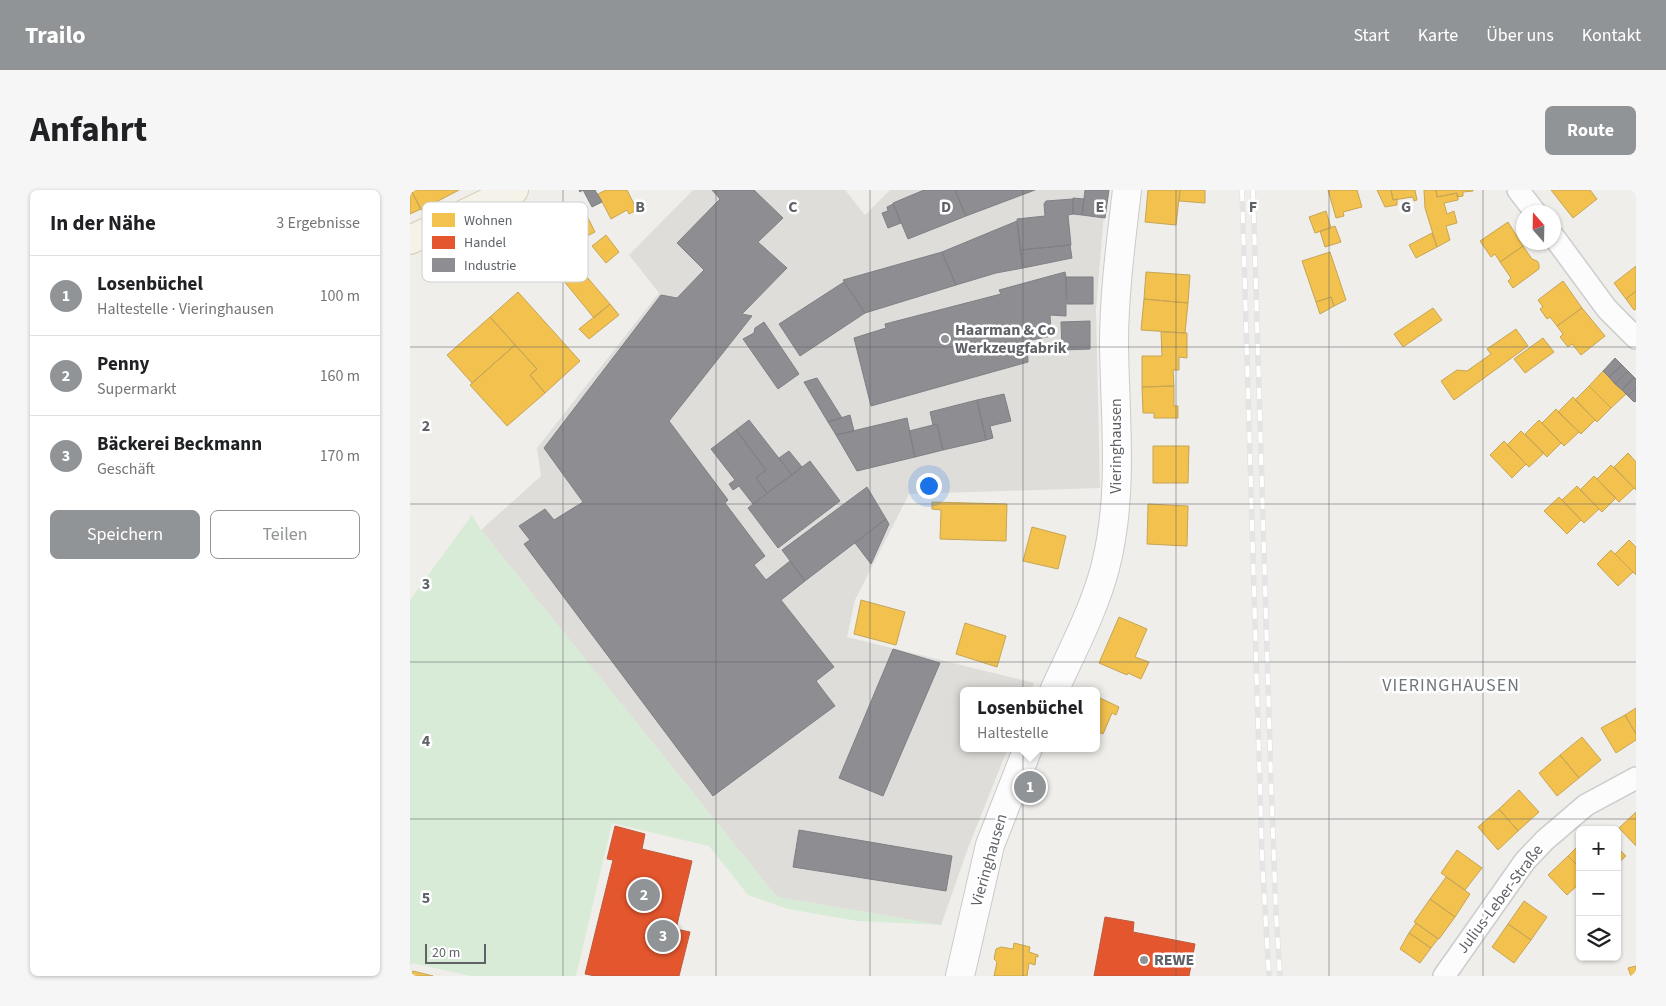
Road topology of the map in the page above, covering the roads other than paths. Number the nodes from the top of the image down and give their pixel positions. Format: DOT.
graph roads {
  1 [pos="514,190"];
  2 [pos="1127,190"];
  3 [pos="1518,190"];
  4 [pos="489,202"];
  5 [pos="1530,205"];
  6 [pos="422,234"];
  7 [pos="410,240"];
  8 [pos="1561,247"];
  9 [pos="1636,338"];
  10 [pos="1056,687"];
  11 [pos="1026,752"];
  12 [pos="1636,778"];
  13 [pos="960,976"];
  14 [pos="1444,976"];
  1 -- 4 [label="main road"];
  2 -- 10 [label="main road, Vieringhausen"];
  3 -- 5 [label="street"];
  6 -- 7 [label="main road"];
  8 -- 9 [label="street"];
  11 -- 13 [label="main road, Vieringhausen"];
  12 -- 14 [label="street, Julius-Leber-Straße"];
}
